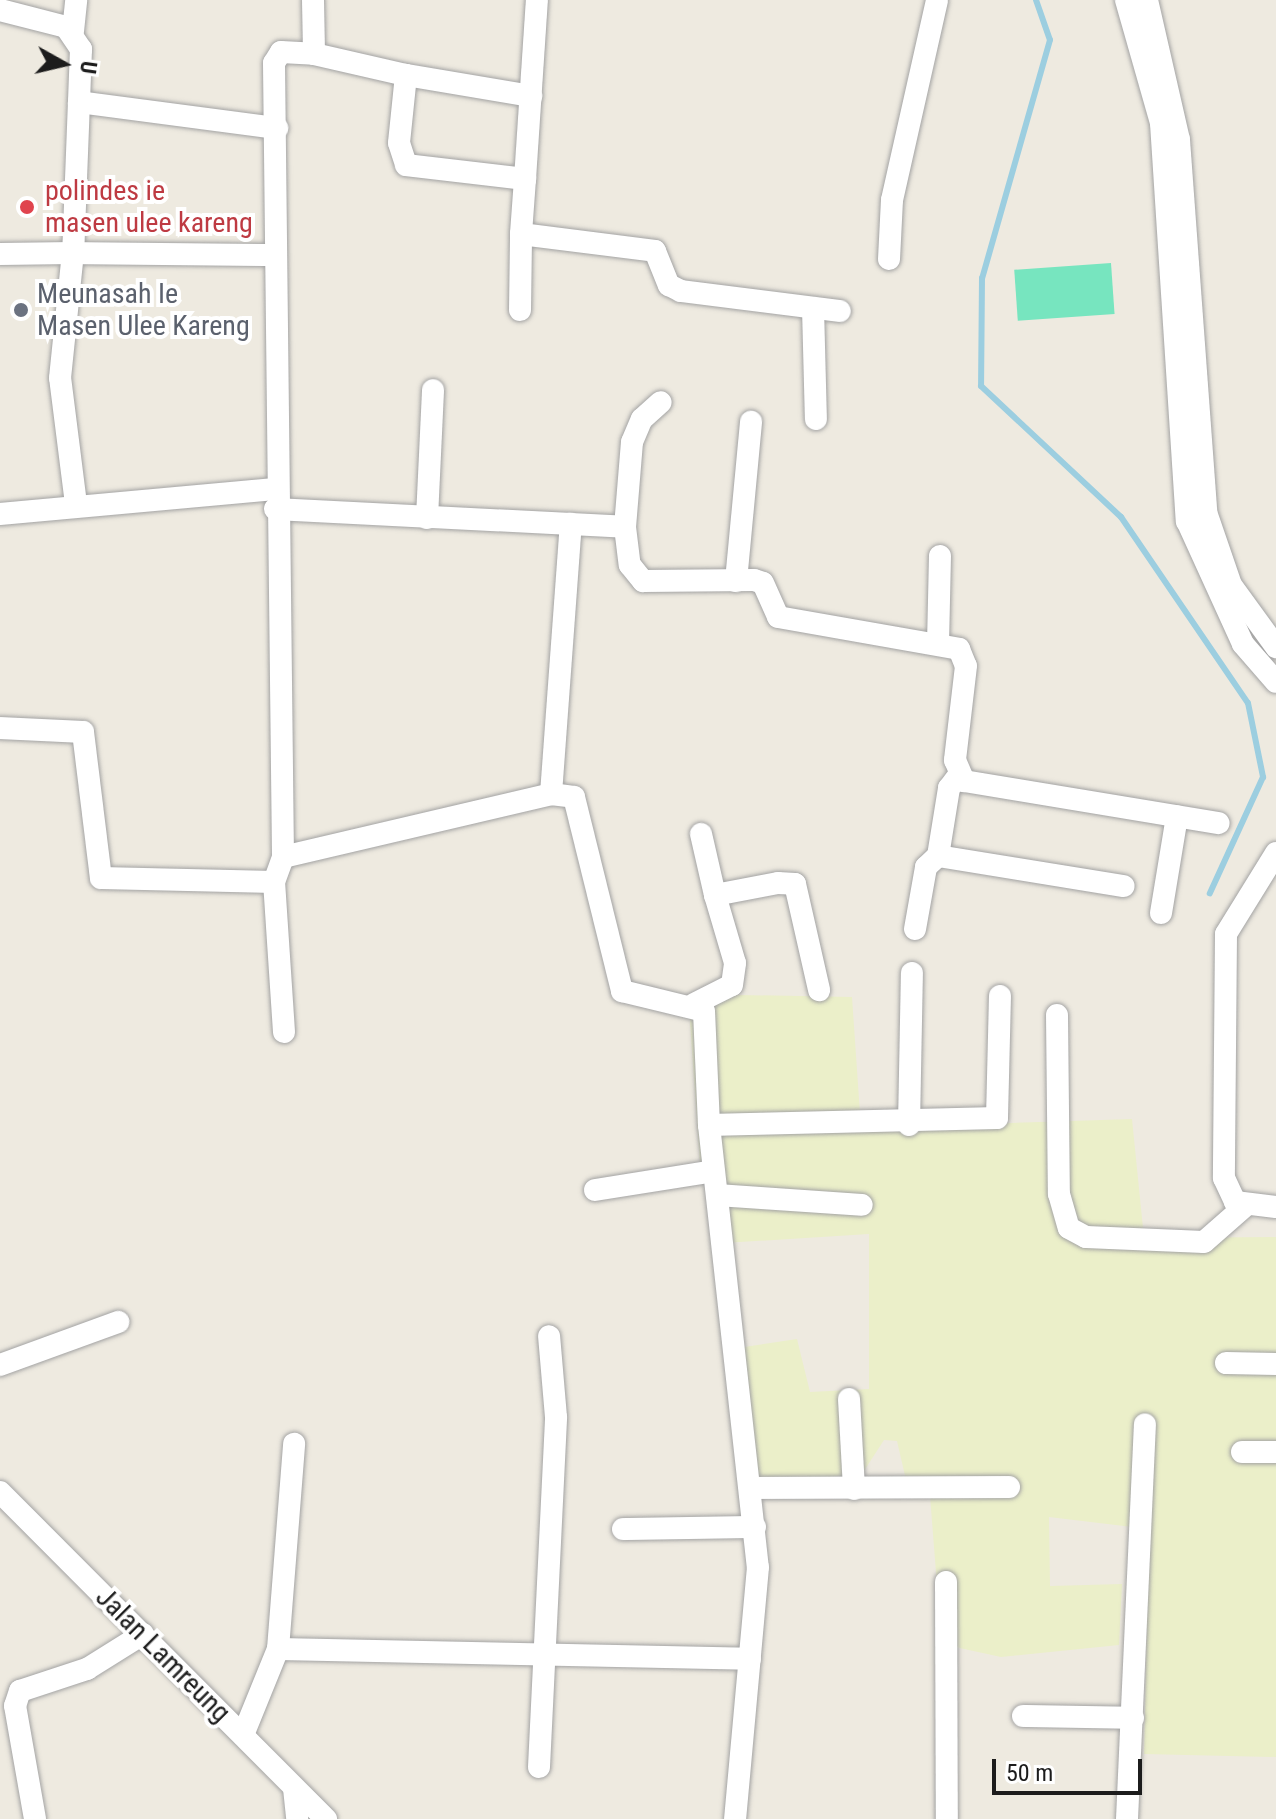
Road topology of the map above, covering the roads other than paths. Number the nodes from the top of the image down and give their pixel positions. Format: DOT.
graph roads {
  1 [pos="76,0"];
  2 [pos="313,0"];
  3 [pos="537,0"];
  4 [pos="937,0"];
  5 [pos="1126,0"];
  6 [pos="1147,0"];
  7 [pos="0,10"];
  8 [pos="73,31"];
  9 [pos="314,54"];
  10 [pos="406,75"];
  11 [pos="531,96"];
  12 [pos="79,102"];
  13 [pos="277,128"];
  14 [pos="525,179"];
  15 [pos="1175,202"];
  16 [pos="521,234"];
  17 [pos="73,253"];
  18 [pos="0,254"];
  19 [pos="276,255"];
  20 [pos="889,259"];
  21 [pos="813,308"];
  22 [pos="520,310"];
  23 [pos="840,311"];
  24 [pos="433,390"];
  25 [pos="661,402"];
  26 [pos="816,419"];
  27 [pos="751,422"];
  28 [pos="1187,437"];
  29 [pos="275,499"];
  30 [pos="76,504"];
  31 [pos="0,514"];
  32 [pos="427,518"];
  33 [pos="571,524"];
  34 [pos="625,527"];
  35 [pos="940,556"];
  36 [pos="736,581"];
  37 [pos="938,644"];
  38 [pos="1276,647"];
  39 [pos="1276,682"];
  40 [pos="0,728"];
  41 [pos="958,776"];
  42 [pos="551,794"];
  43 [pos="1177,816"];
  44 [pos="1219,823"];
  45 [pos="701,834"];
  46 [pos="1276,853"];
  47 [pos="938,856"];
  48 [pos="283,857"];
  49 [pos="274,882"];
  50 [pos="1124,886"];
  51 [pos="715,895"];
  52 [pos="1161,913"];
  53 [pos="915,929"];
  54 [pos="912,973"];
  55 [pos="819,990"];
  56 [pos="1000,996"];
  57 [pos="694,1004"];
  58 [pos="1057,1015"];
  59 [pos="284,1032"];
  60 [pos="709,1125"];
  61 [pos="909,1125"];
  62 [pos="713,1171"];
  63 [pos="595,1190"];
  64 [pos="717,1195"];
  65 [pos="862,1205"];
  66 [pos="1245,1206"];
  67 [pos="1276,1207"];
  68 [pos="118,1322"];
  69 [pos="549,1336"];
  70 [pos="1226,1363"];
  71 [pos="1276,1364"];
  72 [pos="0,1365"];
  73 [pos="849,1399"];
  74 [pos="1145,1424"];
  75 [pos="294,1444"];
  76 [pos="1242,1452"];
  77 [pos="1276,1452"];
  78 [pos="1009,1487"];
  79 [pos="752,1488"];
  80 [pos="854,1489"];
  81 [pos="0,1492"];
  82 [pos="755,1527"];
  83 [pos="623,1529"];
  84 [pos="946,1582"];
  85 [pos="143,1634"];
  86 [pos="278,1649"];
  87 [pos="542,1657"];
  88 [pos="750,1659"];
  89 [pos="1023,1716"];
  90 [pos="1133,1718"];
  91 [pos="243,1735"];
  92 [pos="539,1767"];
  93 [pos="294,1788"];
  94 [pos="35,1819"];
  95 [pos="297,1819"];
  96 [pos="326,1819"];
  97 [pos="735,1819"];
  98 [pos="947,1819"];
  99 [pos="1127,1819"];
  1 -- 8 [label="street"];
  2 -- 9 [label="street"];
  3 -- 11 [label="street"];
  4 -- 20 [label="street"];
  5 -- 15 [label="street"];
  6 -- 15 [label="street"];
  7 -- 8 [label="street"];
  8 -- 12 [label="street"];
  9 -- 10 [label="street"];
  9 -- 13 [label="street"];
  10 -- 11 [label="street"];
  10 -- 14 [label="street"];
  11 -- 14 [label="street"];
  12 -- 13 [label="street"];
  12 -- 17 [label="street"];
  13 -- 19 [label="street"];
  14 -- 16 [label="street"];
  15 -- 28 [label="street"];
  16 -- 21 [label="street"];
  16 -- 22 [label="street"];
  17 -- 18 [label="street"];
  17 -- 19 [label="street"];
  17 -- 30 [label="street"];
  19 -- 29 [label="street"];
  21 -- 23 [label="street"];
  21 -- 26 [label="street"];
  24 -- 32 [label="street"];
  25 -- 34 [label="street"];
  27 -- 36 [label="street"];
  28 -- 38 [label="street"];
  28 -- 39 [label="street"];
  29 -- 30 [label="street"];
  29 -- 32 [label="street"];
  29 -- 48 [label="street"];
  30 -- 31 [label="street"];
  32 -- 33 [label="street"];
  33 -- 34 [label="street"];
  33 -- 42 [label="street"];
  34 -- 36 [label="street"];
  35 -- 37 [label="street"];
  36 -- 37 [label="street"];
  37 -- 41 [label="street"];
  40 -- 49 [label="street"];
  41 -- 43 [label="street"];
  41 -- 47 [label="street"];
  42 -- 48 [label="street"];
  42 -- 57 [label="street"];
  43 -- 44 [label="street"];
  43 -- 52 [label="street"];
  45 -- 51 [label="street"];
  46 -- 66 [label="street"];
  47 -- 50 [label="street"];
  47 -- 53 [label="street"];
  48 -- 49 [label="street"];
  49 -- 59 [label="street"];
  51 -- 55 [label="street"];
  51 -- 57 [label="street"];
  54 -- 61 [label="street"];
  56 -- 61 [label="street"];
  57 -- 60 [label="street"];
  58 -- 66 [label="street"];
  60 -- 61 [label="street"];
  60 -- 62 [label="street"];
  62 -- 63 [label="street"];
  62 -- 64 [label="street"];
  64 -- 65 [label="street"];
  64 -- 79 [label="street"];
  66 -- 67 [label="street"];
  68 -- 72 [label="street"];
  69 -- 87 [label="street"];
  70 -- 71 [label="street"];
  73 -- 80 [label="street"];
  74 -- 90 [label="street"];
  75 -- 86 [label="street"];
  76 -- 77 [label="street"];
  78 -- 80 [label="street"];
  79 -- 80 [label="street"];
  79 -- 82 [label="street"];
  81 -- 85 [label="street, Jalan Lamreung"];
  82 -- 83 [label="street"];
  82 -- 88 [label="street"];
  84 -- 98 [label="street"];
  85 -- 91 [label="street, Jalan Lamreung"];
  85 -- 94 [label="street"];
  86 -- 87 [label="street"];
  86 -- 91 [label="street"];
  87 -- 88 [label="street"];
  87 -- 92 [label="street"];
  88 -- 97 [label="street"];
  89 -- 90 [label="street"];
  90 -- 99 [label="street"];
  91 -- 93 [label="street, Jalan Lamreung"];
  93 -- 95 [label="street"];
  93 -- 96 [label="street, Jalan Lamreung"];
}
